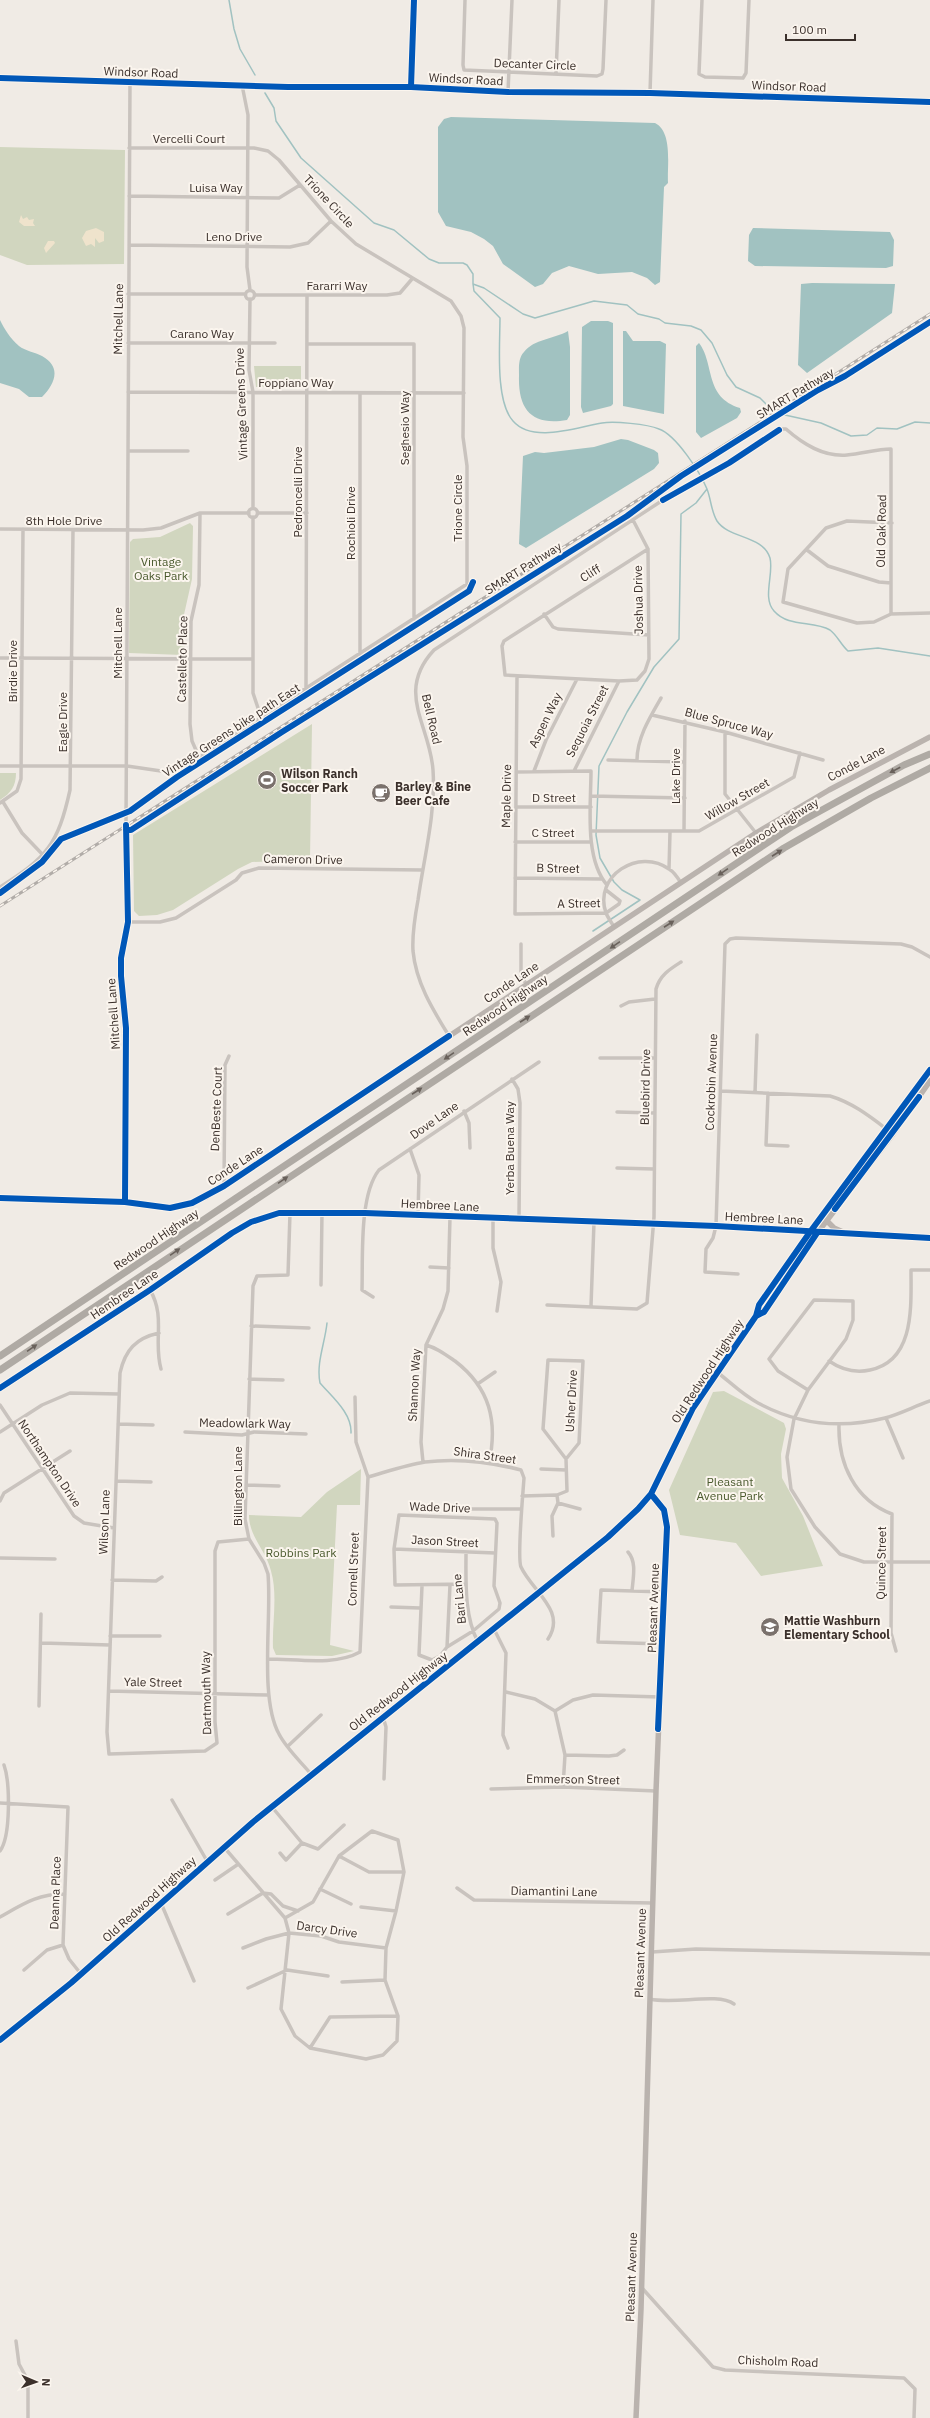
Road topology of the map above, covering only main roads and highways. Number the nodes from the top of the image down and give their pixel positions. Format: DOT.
graph roads {
  1 [pos="929,754"];
  2 [pos="930,768"];
  3 [pos="0,1356"];
  4 [pos="0,1370"];
  1 -- 3 [label="highway, Redwood Highway, one-way"];
  4 -- 2 [label="highway, Redwood Highway, one-way"];
}
